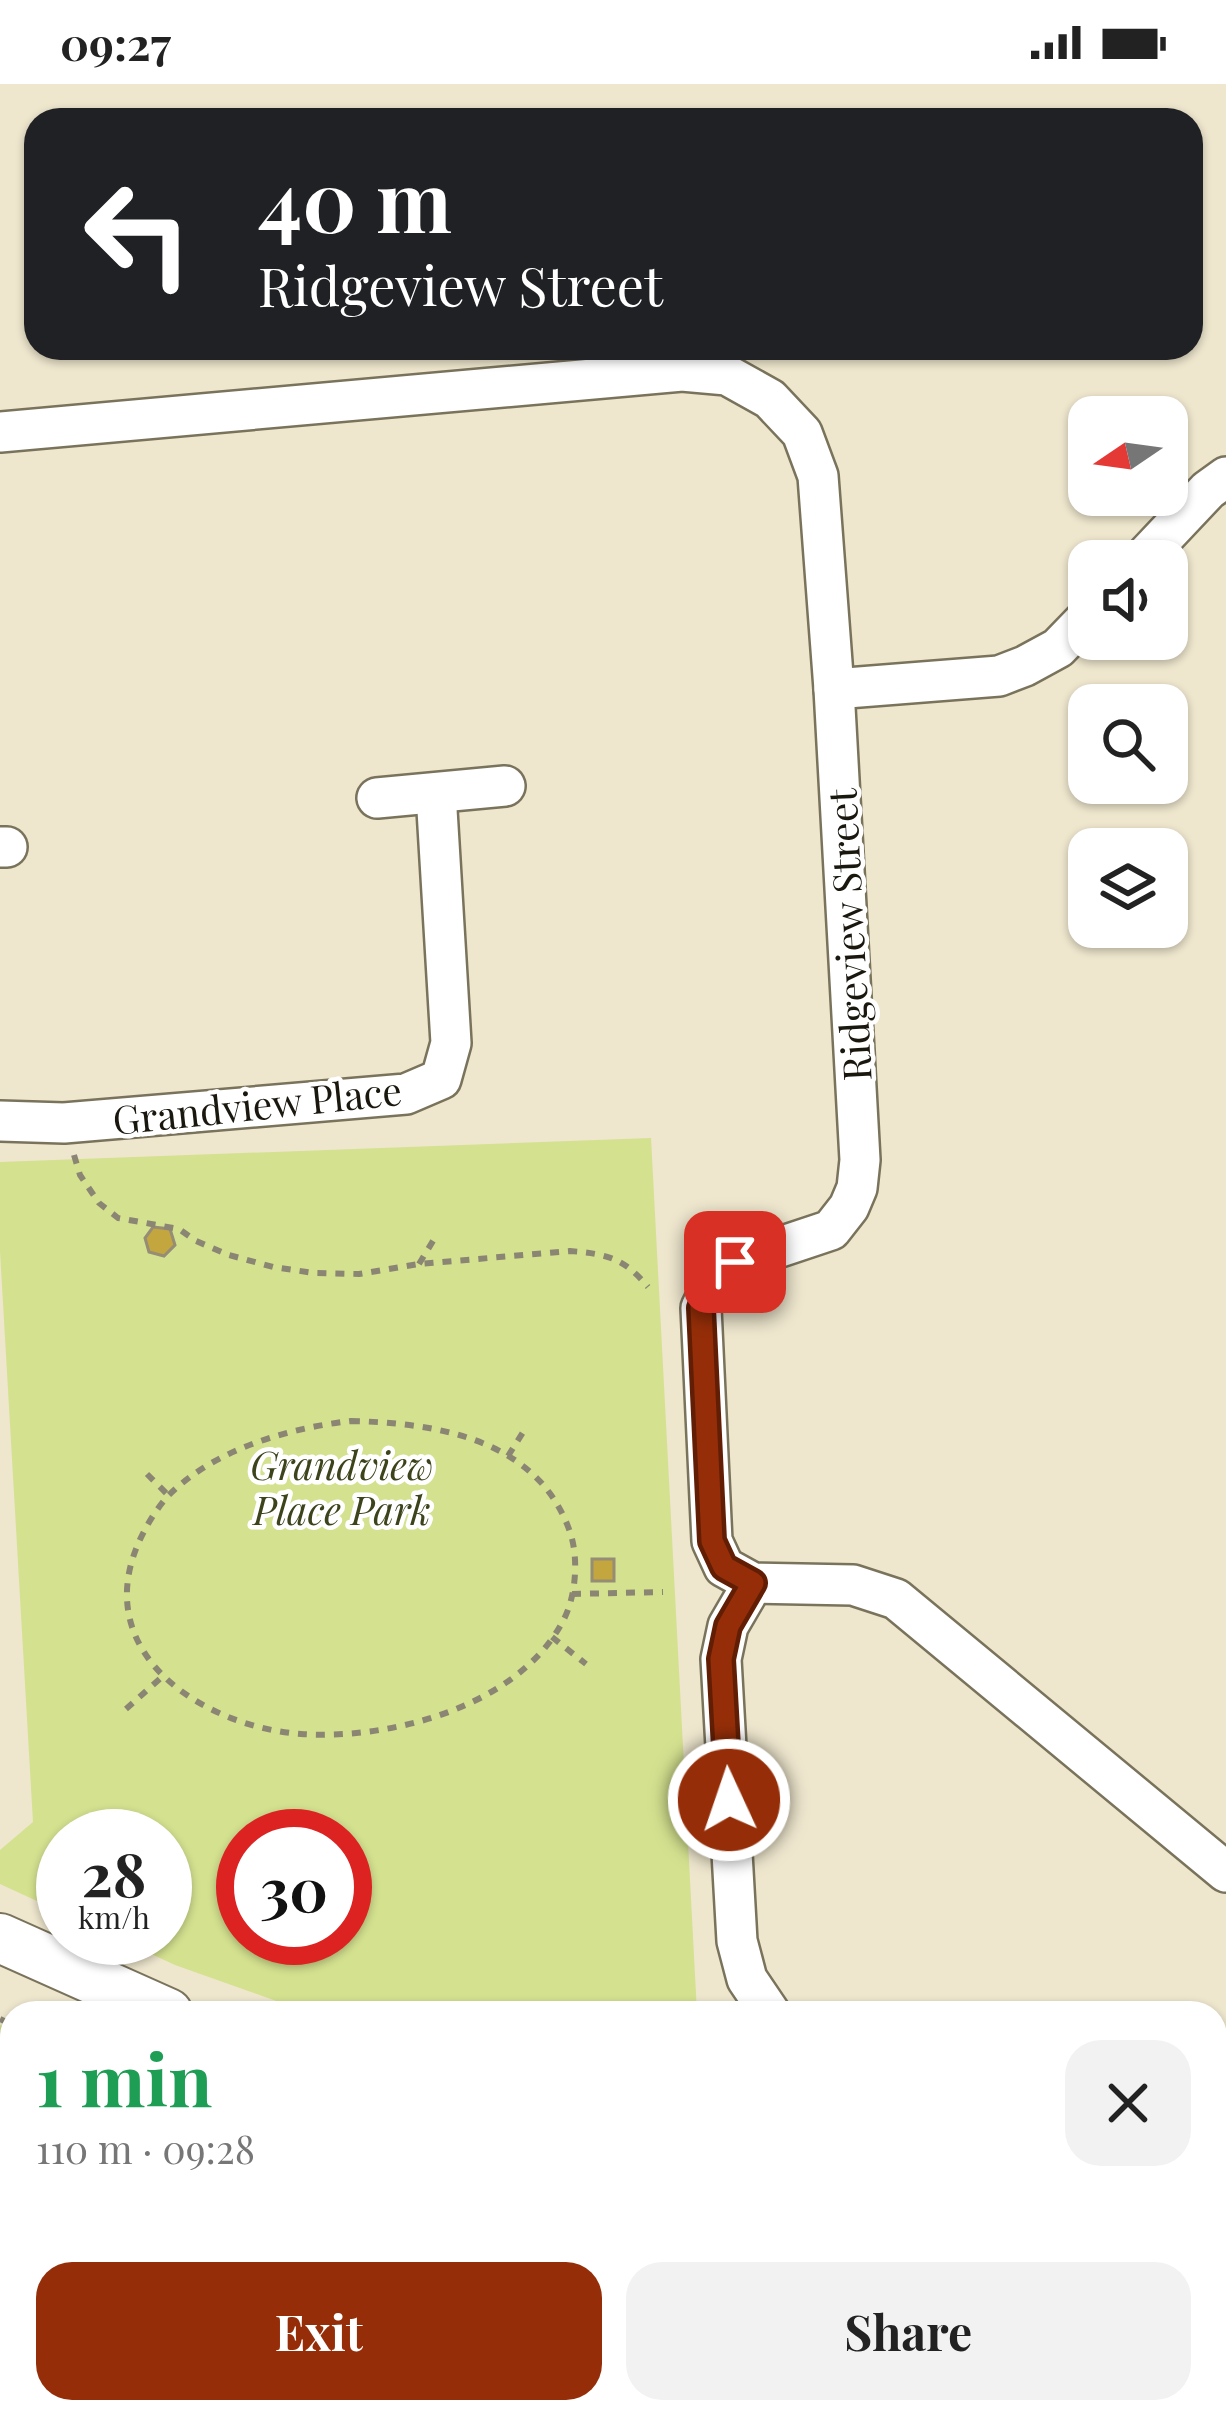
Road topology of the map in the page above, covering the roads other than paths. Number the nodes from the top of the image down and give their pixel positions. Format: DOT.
graph roads {
  1 [pos="0,432"];
  2 [pos="1226,477"];
  3 [pos="1161,540"];
  4 [pos="1068,638"];
  5 [pos="834,688"];
  6 [pos="505,786"];
  7 [pos="436,793"];
  8 [pos="377,799"];
  9 [pos="0,1121"];
  10 [pos="753,1583"];
  11 [pos="1226,1872"];
  12 [pos="0,1938"];
  13 [pos="141,2001"];
  14 [pos="762,2001"];
  1 -- 5 [label="street, Ridgeview Street"];
  2 -- 3 [label="street"];
  4 -- 5 [label="street"];
  5 -- 10 [label="street, Ridgeview Street"];
  6 -- 7 [label="street"];
  7 -- 8 [label="street"];
  7 -- 9 [label="street, Grandview Place"];
  10 -- 11 [label="street"];
  10 -- 14 [label="street"];
  12 -- 13 [label="street"];
}
